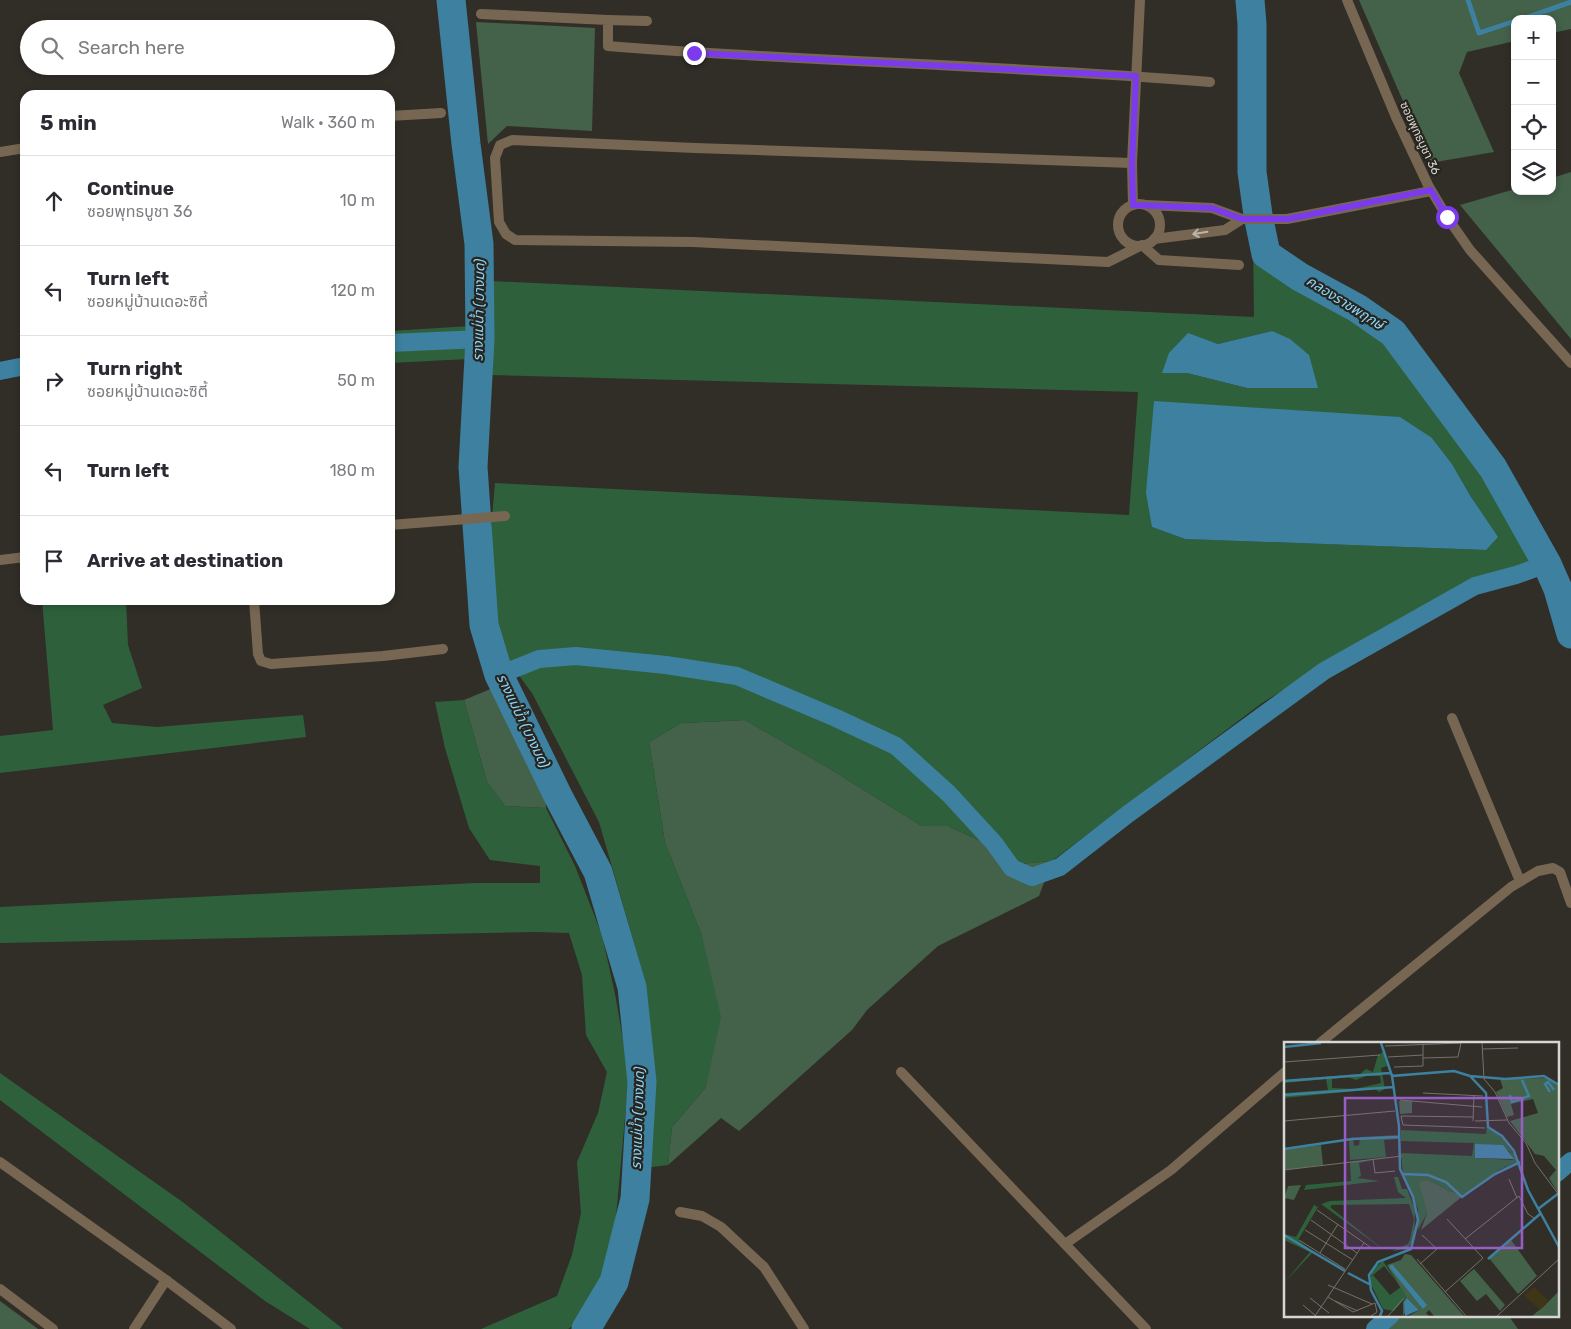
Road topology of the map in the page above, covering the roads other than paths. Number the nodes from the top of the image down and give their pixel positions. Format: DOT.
graph roads {
  1 [pos="1140,0"];
  2 [pos="1347,0"];
  3 [pos="481,14"];
  4 [pos="608,20"];
  5 [pos="647,22"];
  6 [pos="1136,76"];
  7 [pos="1210,82"];
  8 [pos="441,113"];
  9 [pos="395,116"];
  10 [pos="20,149"];
  11 [pos="0,152"];
  12 [pos="1132,163"];
  13 [pos="1431,190"];
  14 [pos="1133,205"];
  15 [pos="1146,205"];
  16 [pos="1247,218"];
  17 [pos="1154,239"];
  18 [pos="1142,245"];
  19 [pos="1240,265"];
  20 [pos="1571,363"];
  21 [pos="505,516"];
  22 [pos="395,525"];
  23 [pos="20,558"];
  24 [pos="0,560"];
  25 [pos="254,605"];
  26 [pos="444,649"];
  27 [pos="1452,718"];
  28 [pos="1520,881"];
  29 [pos="1571,903"];
  30 [pos="1321,1042"];
  31 [pos="901,1072"];
  32 [pos="1284,1073"];
  33 [pos="0,1162"];
  34 [pos="680,1212"];
  35 [pos="1065,1244"];
  36 [pos="166,1280"];
  37 [pos="0,1289"];
  38 [pos="53,1329"];
  39 [pos="134,1329"];
  40 [pos="231,1329"];
  41 [pos="804,1329"];
  42 [pos="1146,1329"];
  1 -- 6 [label="street"];
  2 -- 13 [label="street, ซอยพุทธบูชา 36"];
  3 -- 4 [label="street"];
  4 -- 5 [label="street"];
  4 -- 6 [label="street"];
  6 -- 7 [label="street"];
  6 -- 12 [label="street"];
  8 -- 9 [label="street"];
  10 -- 11 [label="street"];
  12 -- 14 [label="street"];
  12 -- 18 [label="street"];
  13 -- 16 [label="street"];
  13 -- 20 [label="street, ซอยพุทธบูชา 36"];
  14 -- 15 [label="street"];
  14 -- 18 [label="street"];
  15 -- 16 [label="street"];
  15 -- 17 [label="street"];
  16 -- 17 [label="street, one-way"];
  17 -- 18 [label="street"];
  18 -- 19 [label="street"];
  21 -- 22 [label="street"];
  23 -- 24 [label="street"];
  25 -- 26 [label="street"];
  27 -- 28 [label="street"];
  28 -- 29 [label="street"];
  28 -- 30 [label="street"];
  31 -- 35 [label="street"];
  32 -- 35 [label="street"];
  33 -- 36 [label="street"];
  34 -- 41 [label="street"];
  35 -- 42 [label="street"];
  36 -- 39 [label="street"];
  36 -- 40 [label="street"];
  37 -- 38 [label="street"];
}
